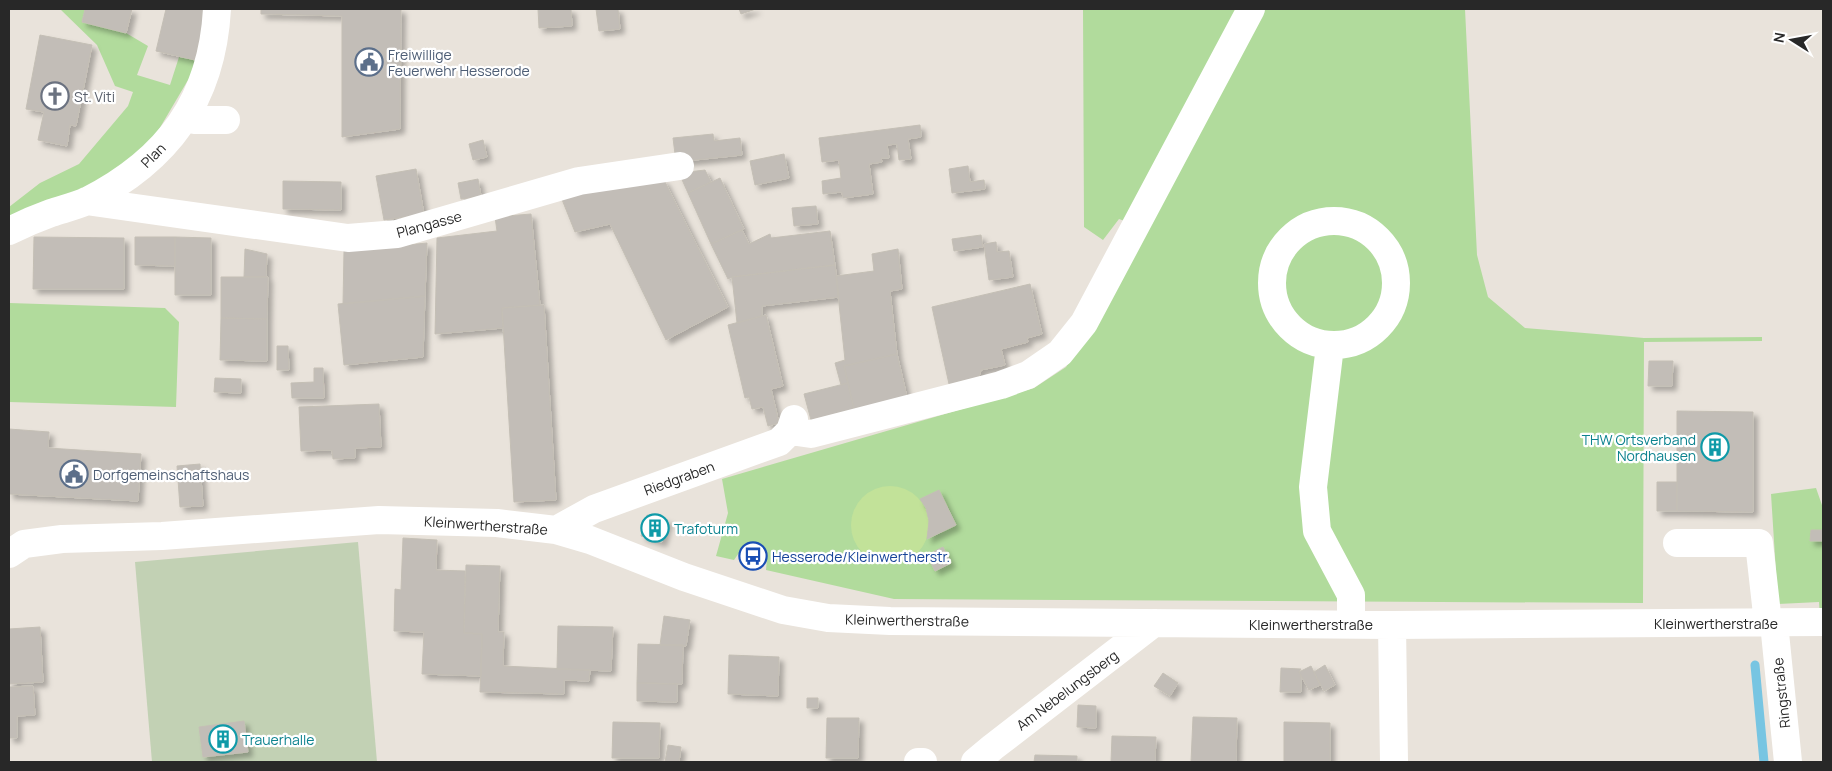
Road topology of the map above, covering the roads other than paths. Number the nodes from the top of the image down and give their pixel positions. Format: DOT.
graph roads {
  1 [pos="217,9"];
  2 [pos="1251,9"];
  3 [pos="186,116"];
  4 [pos="226,120"];
  5 [pos="680,166"];
  6 [pos="86,202"];
  7 [pos="9,231"];
  8 [pos="1330,346"];
  9 [pos="556,530"];
  10 [pos="1678,543"];
  11 [pos="9,554"];
  12 [pos="1823,622"];
  13 [pos="1154,623"];
  14 [pos="1771,623"];
  15 [pos="1351,624"];
  16 [pos="1392,625"];
  17 [pos="988,757"];
  18 [pos="918,762"];
  19 [pos="923,762"];
  20 [pos="1394,762"];
  21 [pos="1788,762"];
  1 -- 3 [label="street, Plan"];
  2 -- 9 [label="street, Riedgraben"];
  3 -- 4 [label="street"];
  3 -- 6 [label="street, Plan"];
  5 -- 6 [label="street, Plangasse"];
  6 -- 7 [label="street, Plan"];
  8 -- 8 [label="street"];
  8 -- 15 [label="street"];
  9 -- 11 [label="street, Kleinwertherstraße"];
  9 -- 13 [label="street, Kleinwertherstraße"];
  10 -- 14 [label="street, Ringstraße"];
  12 -- 14 [label="street, Kleinwertherstraße"];
  13 -- 15 [label="street, Kleinwertherstraße"];
  13 -- 17 [label="street, Am Nebelungsberg"];
  14 -- 16 [label="street, Kleinwertherstraße"];
  14 -- 21 [label="street, Ringstraße"];
  15 -- 16 [label="street, Kleinwertherstraße"];
  16 -- 20 [label="street"];
  18 -- 19 [label="street"];
}
